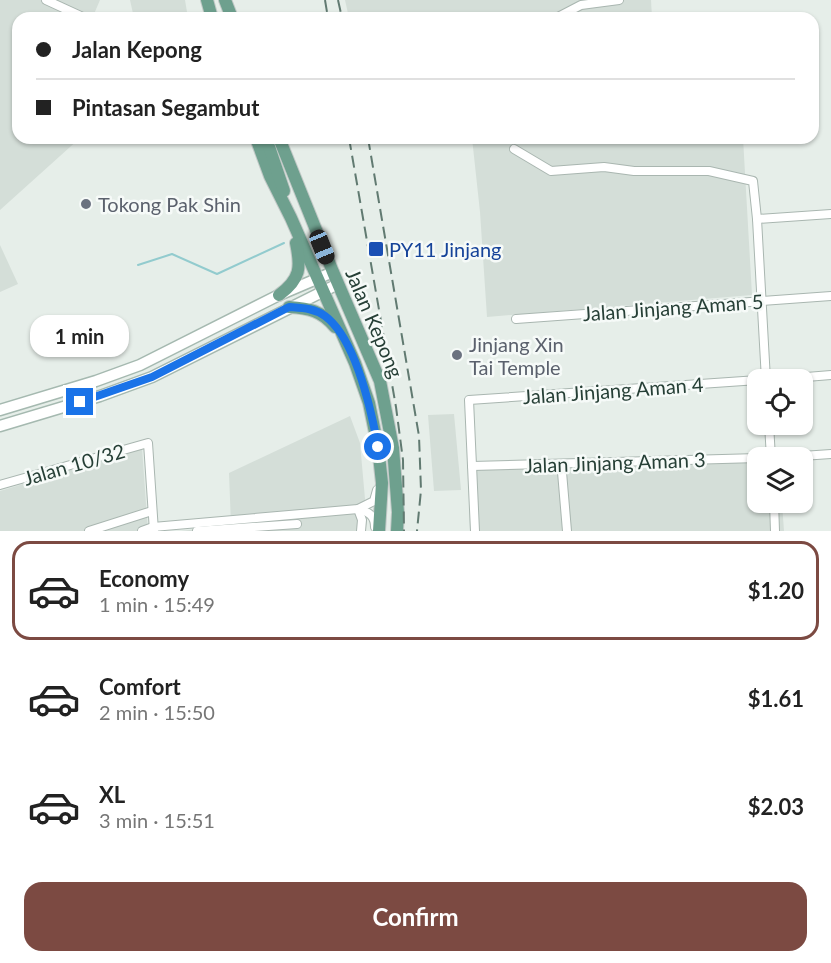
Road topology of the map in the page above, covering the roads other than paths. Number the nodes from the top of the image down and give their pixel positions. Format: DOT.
graph roads {
  1 [pos="46,0"];
  2 [pos="619,0"];
  3 [pos="73,12"];
  4 [pos="568,12"];
  5 [pos="258,144"];
  6 [pos="268,144"];
  7 [pos="281,144"];
  8 [pos="514,149"];
  9 [pos="831,214"];
  10 [pos="291,218"];
  11 [pos="757,219"];
  12 [pos="335,278"];
  13 [pos="317,279"];
  14 [pos="322,291"];
  15 [pos="279,295"];
  16 [pos="831,296"];
  17 [pos="762,301"];
  18 [pos="289,307"];
  19 [pos="516,319"];
  20 [pos="344,337"];
  21 [pos="767,369"];
  22 [pos="831,375"];
  23 [pos="813,376"];
  24 [pos="747,381"];
  25 [pos="0,410"];
  26 [pos="373,422"];
  27 [pos="0,426"];
  28 [pos="831,454"];
  29 [pos="813,455"];
  30 [pos="747,458"];
  31 [pos="556,464"];
  32 [pos="472,466"];
  33 [pos="0,485"];
  34 [pos="358,509"];
  35 [pos="152,511"];
  36 [pos="775,513"];
  37 [pos="298,514"];
  38 [pos="295,528"];
  39 [pos="154,529"];
  40 [pos="89,531"];
  41 [pos="142,531"];
  42 [pos="197,531"];
  43 [pos="362,531"];
  44 [pos="377,531"];
  45 [pos="397,531"];
  46 [pos="475,531"];
  47 [pos="567,531"];
  48 [pos="776,531"];
  1 -- 3 [label="street"];
  2 -- 4 [label="street"];
  5 -- 10 [label="main road, Jalan Kepong"];
  6 -- 10 [label="main road"];
  7 -- 12 [label="main road, Jalan Kepong"];
  8 -- 11 [label="street"];
  9 -- 11 [label="street"];
  10 -- 13 [label="main road, Jalan Kepong"];
  10 -- 15 [label="main road"];
  11 -- 17 [label="street"];
  12 -- 13 [label="main road"];
  12 -- 14 [label="main road"];
  12 -- 45 [label="main road, Jalan Kepong"];
  13 -- 14 [label="main road, Jalan Kepong"];
  13 -- 15 [label="main road"];
  14 -- 18 [label="main road"];
  14 -- 20 [label="main road, Jalan Kepong"];
  15 -- 25 [label="main road"];
  16 -- 17 [label="street, Jalan Jinjang Aman 5"];
  17 -- 19 [label="street, Jalan Jinjang Aman 5"];
  17 -- 21 [label="street"];
  18 -- 20 [label="main road"];
  18 -- 27 [label="main road"];
  20 -- 26 [label="main road, Jalan Kepong"];
  22 -- 23 [label="street"];
  24 -- 32 [label="street, Jalan Jinjang Aman 4"];
  26 -- 34 [label="street"];
  26 -- 44 [label="main road, Jalan Kepong"];
  28 -- 29 [label="street"];
  30 -- 31 [label="street, Jalan Jinjang Aman 3"];
  31 -- 32 [label="street, Jalan Jinjang Aman 3"];
  31 -- 47 [label="street"];
  32 -- 46 [label="street"];
  33 -- 35 [label="street, Jalan 10/32"];
  34 -- 37 [label="street"];
  34 -- 43 [label="street"];
  34 -- 44 [label="street"];
  35 -- 39 [label="street"];
  35 -- 40 [label="street"];
  36 -- 48 [label="street"];
  37 -- 38 [label="street"];
  37 -- 39 [label="street"];
  38 -- 42 [label="street"];
  39 -- 41 [label="street"];
}
